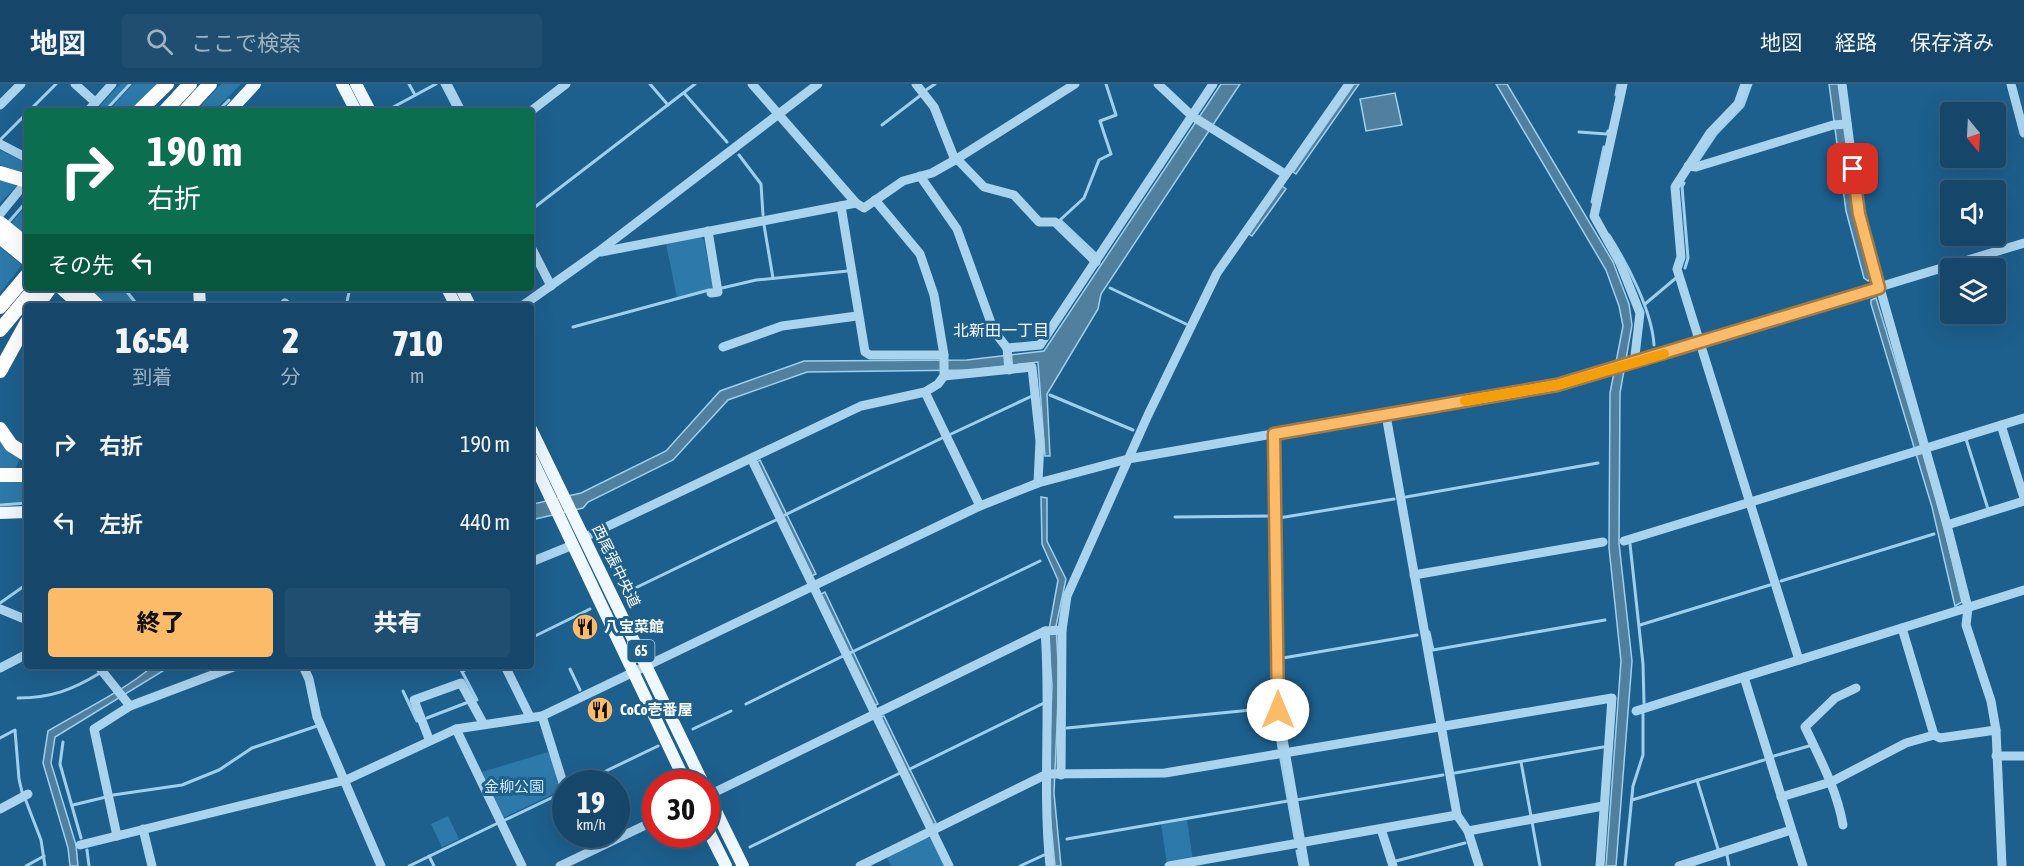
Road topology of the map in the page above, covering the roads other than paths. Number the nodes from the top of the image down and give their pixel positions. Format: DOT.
graph roads {
  1 [pos="21,84"];
  2 [pos="75,84"];
  3 [pos="112,84"];
  4 [pos="167,84"];
  5 [pos="190,84"];
  6 [pos="210,84"];
  7 [pos="342,84"];
  8 [pos="356,84"];
  9 [pos="447,84"];
  10 [pos="566,84"];
  11 [pos="752,84"];
  12 [pos="818,84"];
  13 [pos="916,84"];
  14 [pos="1075,84"];
  15 [pos="1158,84"];
  16 [pos="1213,84"];
  17 [pos="1349,84"];
  18 [pos="1623,84"];
  19 [pos="1745,84"];
  20 [pos="1842,84"];
  21 [pos="2011,84"];
  22 [pos="253,85"];
  23 [pos="95,102"];
  24 [pos="0,105"];
  25 [pos="90,108"];
  26 [pos="142,108"];
  27 [pos="168,108"];
  28 [pos="188,108"];
  29 [pos="233,108"];
  30 [pos="354,108"];
  31 [pos="368,108"];
  32 [pos="459,108"];
  33 [pos="534,109"];
  34 [pos="779,115"];
  35 [pos="1193,117"];
  36 [pos="1846,124"];
  37 [pos="2024,133"];
  38 [pos="0,144"];
  39 [pos="24,156"];
  40 [pos="956,159"];
  41 [pos="1688,166"];
  42 [pos="0,173"];
  43 [pos="1285,174"];
  44 [pos="920,176"];
  45 [pos="24,181"];
  46 [pos="24,182"];
  47 [pos="875,200"];
  48 [pos="860,205"];
  49 [pos="840,206"];
  50 [pos="0,214"];
  51 [pos="0,223"];
  52 [pos="708,231"];
  53 [pos="0,237"];
  54 [pos="24,243"];
  55 [pos="2024,243"];
  56 [pos="598,252"];
  57 [pos="534,253"];
  58 [pos="24,257"];
  59 [pos="1096,262"];
  60 [pos="24,278"];
  61 [pos="551,286"];
  62 [pos="1879,288"];
  63 [pos="32,291"];
  64 [pos="55,291"];
  65 [pos="63,291"];
  66 [pos="82,291"];
  67 [pos="711,294"];
  68 [pos="41,303"];
  69 [pos="78,303"];
  70 [pos="95,303"];
  71 [pos="526,303"];
  72 [pos="0,307"];
  73 [pos="857,316"];
  74 [pos="24,327"];
  75 [pos="0,330"];
  76 [pos="1702,342"];
  77 [pos="723,347"];
  78 [pos="1007,348"];
  79 [pos="944,356"];
  80 [pos="1632,364"];
  81 [pos="1009,370"];
  82 [pos="0,371"];
  83 [pos="944,374"];
  84 [pos="926,392"];
  85 [pos="1386,415"];
  86 [pos="2024,418"];
  87 [pos="2001,425"];
  88 [pos="0,429"];
  89 [pos="1274,434"];
  90 [pos="534,435"];
  91 [pos="1926,449"];
  92 [pos="24,453"];
  93 [pos="1128,459"];
  94 [pos="752,460"];
  95 [pos="534,463"];
  96 [pos="0,475"];
  97 [pos="24,475"];
  98 [pos="1038,483"];
  99 [pos="2024,500"];
  100 [pos="1751,502"];
  101 [pos="980,506"];
  102 [pos="24,512"];
  103 [pos="0,513"];
  104 [pos="1947,525"];
  105 [pos="585,537"];
  106 [pos="1624,541"];
  107 [pos="1603,542"];
  108 [pos="573,545"];
  109 [pos="534,561"];
  110 [pos="1414,574"];
  111 [pos="813,587"];
  112 [pos="2024,590"];
  113 [pos="1968,608"];
  114 [pos="0,609"];
  115 [pos="24,619"];
  116 [pos="1902,628"];
  117 [pos="1053,631"];
  118 [pos="24,656"];
  119 [pos="1799,660"];
  120 [pos="648,666"];
  121 [pos="0,668"];
  122 [pos="102,669"];
  123 [pos="227,669"];
  124 [pos="304,669"];
  125 [pos="506,669"];
  126 [pos="634,673"];
  127 [pos="1744,677"];
  128 [pos="1856,688"];
  129 [pos="127,703"];
  130 [pos="1636,711"];
  131 [pos="874,714"];
  132 [pos="542,716"];
  133 [pos="530,717"];
  134 [pos="483,723"];
  135 [pos="1440,727"];
  136 [pos="456,729"];
  137 [pos="1996,730"];
  138 [pos="1934,735"];
  139 [pos="429,739"];
  140 [pos="1286,753"];
  141 [pos="1996,756"];
  142 [pos="2024,756"];
  143 [pos="559,770"];
  144 [pos="680,770"];
  145 [pos="697,770"];
  146 [pos="1053,774"];
  147 [pos="346,780"];
  148 [pos="1831,782"];
  149 [pos="720,787"];
  150 [pos="28,794"];
  151 [pos="1781,797"];
  152 [pos="1603,806"];
  153 [pos="0,809"];
  154 [pos="1457,815"];
  155 [pos="720,818"];
  156 [pos="1843,825"];
  157 [pos="642,827"];
  158 [pos="143,829"];
  159 [pos="1381,829"];
  160 [pos="1791,830"];
  161 [pos="932,831"];
  162 [pos="1468,831"];
  163 [pos="117,836"];
  164 [pos="1301,843"];
  165 [pos="80,845"];
  166 [pos="717,848"];
  167 [pos="152,866"];
  168 [pos="381,866"];
  169 [pos="522,866"];
  170 [pos="560,866"];
  171 [pos="726,866"];
  172 [pos="743,866"];
  173 [pos="860,866"];
  174 [pos="949,866"];
  175 [pos="1050,866"];
  176 [pos="1169,866"];
  177 [pos="1305,866"];
  178 [pos="1393,866"];
  179 [pos="1479,866"];
  180 [pos="1600,866"];
  181 [pos="1679,866"];
  182 [pos="1803,866"];
  183 [pos="2002,866"];
  1 -- 24 [label="street"];
  2 -- 23 [label="street"];
  3 -- 23 [label="street"];
  4 -- 26 [label="highway"];
  5 -- 27 [label="highway"];
  6 -- 28 [label="highway"];
  7 -- 30 [label="main road"];
  8 -- 31 [label="main road"];
  9 -- 32 [label="street"];
  10 -- 33 [label="street"];
  11 -- 34 [label="street"];
  12 -- 34 [label="street"];
  13 -- 40 [label="street"];
  14 -- 40 [label="street"];
  15 -- 35 [label="street"];
  16 -- 35 [label="street"];
  17 -- 43 [label="street"];
  18 -- 80 [label="street"];
  19 -- 41 [label="street"];
  20 -- 36 [label="street"];
  21 -- 37 [label="street"];
  22 -- 29 [label="main road"];
  23 -- 25 [label="street"];
  34 -- 48 [label="street"];
  34 -- 56 [label="street"];
  35 -- 43 [label="street"];
  35 -- 59 [label="street"];
  36 -- 41 [label="street"];
  36 -- 62 [label="street"];
  38 -- 39 [label="street"];
  40 -- 44 [label="street"];
  40 -- 59 [label="street"];
  41 -- 76 [label="street"];
  42 -- 45 [label="highway"];
  43 -- 93 [label="street"];
  44 -- 47 [label="street"];
  44 -- 78 [label="street"];
  46 -- 50 [label="street"];
  47 -- 48 [label="street"];
  47 -- 79 [label="street"];
  48 -- 49 [label="street"];
  49 -- 52 [label="street"];
  49 -- 73 [label="street"];
  51 -- 54 [label="highway"];
  52 -- 56 [label="street"];
  52 -- 67 [label="street"];
  53 -- 58 [label="highway"];
  55 -- 62 [label="street"];
  56 -- 61 [label="street"];
  57 -- 61 [label="street"];
  59 -- 78 [label="street"];
  60 -- 72 [label="highway"];
  61 -- 71 [label="street"];
  62 -- 76 [label="street"];
  62 -- 91 [label="street"];
  63 -- 75 [label="highway"];
  64 -- 68 [label="highway"];
  65 -- 69 [label="highway"];
  66 -- 70 [label="highway"];
  73 -- 77 [label="street"];
  73 -- 79 [label="street"];
  74 -- 82 [label="highway"];
  76 -- 80 [label="street"];
  76 -- 100 [label="street"];
  78 -- 81 [label="street"];
  79 -- 83 [label="street"];
  80 -- 85 [label="street"];
  81 -- 83 [label="street"];
  81 -- 98 [label="street"];
  83 -- 84 [label="street"];
  84 -- 94 [label="street"];
  84 -- 101 [label="street"];
  85 -- 89 [label="street"];
  85 -- 110 [label="street"];
  86 -- 87 [label="street"];
  87 -- 91 [label="street"];
  87 -- 99 [label="street"];
  88 -- 92 [label="highway"];
  89 -- 93 [label="street"];
  89 -- 140 [label="street"];
  90 -- 105 [label="main road, 西尾張中央道 / 65"];
  91 -- 100 [label="street"];
  91 -- 104 [label="street"];
  93 -- 98 [label="street"];
  93 -- 117 [label="street"];
  94 -- 105 [label="street"];
  94 -- 111 [label="street"];
  95 -- 108 [label="main road, 西尾張中央道 / 65"];
  96 -- 97 [label="highway"];
  98 -- 101 [label="street"];
  99 -- 104 [label="street"];
  100 -- 106 [label="street"];
  100 -- 119 [label="street"];
  101 -- 111 [label="street"];
  102 -- 103 [label="main road"];
  104 -- 113 [label="street"];
  105 -- 120 [label="main road, 西尾張中央道 / 65"];
  107 -- 110 [label="street"];
  108 -- 109 [label="street"];
  108 -- 126 [label="main road, 西尾張中央道 / 65"];
  110 -- 135 [label="street"];
  111 -- 120 [label="street"];
  111 -- 131 [label="street"];
  112 -- 113 [label="street"];
  113 -- 116 [label="street"];
  113 -- 137 [label="street"];
  114 -- 115 [label="street"];
  116 -- 119 [label="street"];
  116 -- 138 [label="street"];
  117 -- 131 [label="street"];
  117 -- 146 [label="street"];
  117 -- 146 [label="street"];
  118 -- 121 [label="street"];
  119 -- 127 [label="street"];
  120 -- 126 [label="street"];
  120 -- 145 [label="main road, 西尾張中央道 / 65"];
  122 -- 129 [label="street"];
  123 -- 129 [label="street"];
  124 -- 147 [label="street"];
  125 -- 133 [label="street"];
  126 -- 132 [label="street"];
  126 -- 144 [label="main road, 西尾張中央道 / 65"];
  127 -- 130 [label="street"];
  127 -- 151 [label="street"];
  128 -- 148 [label="street"];
  129 -- 163 [label="street"];
  131 -- 149 [label="street"];
  131 -- 161 [label="street"];
  132 -- 133 [label="street"];
  132 -- 143 [label="street"];
  133 -- 134 [label="street"];
  134 -- 136 [label="street"];
  134 -- 139 [label="street"];
  135 -- 140 [label="street"];
  135 -- 152 [label="street"];
  135 -- 154 [label="street"];
  136 -- 139 [label="street"];
  136 -- 169 [label="street"];
  137 -- 138 [label="street"];
  137 -- 141 [label="street"];
  138 -- 148 [label="street"];
  139 -- 147 [label="street"];
  140 -- 146 [label="street"];
  140 -- 164 [label="street"];
  141 -- 142 [label="street"];
  141 -- 183 [label="street"];
  146 -- 161 [label="street"];
  146 -- 175 [label="street"];
  147 -- 158 [label="street"];
  147 -- 168 [label="street"];
  148 -- 151 [label="street"];
  148 -- 156 [label="street"];
  150 -- 153 [label="street"];
  151 -- 160 [label="street"];
  152 -- 162 [label="street"];
  152 -- 180 [label="street"];
  154 -- 159 [label="street"];
  154 -- 162 [label="street"];
  155 -- 172 [label="main road"];
  157 -- 170 [label="street"];
  158 -- 163 [label="street"];
  158 -- 167 [label="street"];
  159 -- 164 [label="street"];
  159 -- 178 [label="street"];
  160 -- 181 [label="street"];
  160 -- 182 [label="street"];
  161 -- 173 [label="street"];
  161 -- 174 [label="street"];
  162 -- 179 [label="street"];
  163 -- 165 [label="street"];
  164 -- 176 [label="street"];
  164 -- 177 [label="street"];
  166 -- 171 [label="main road"];
}
